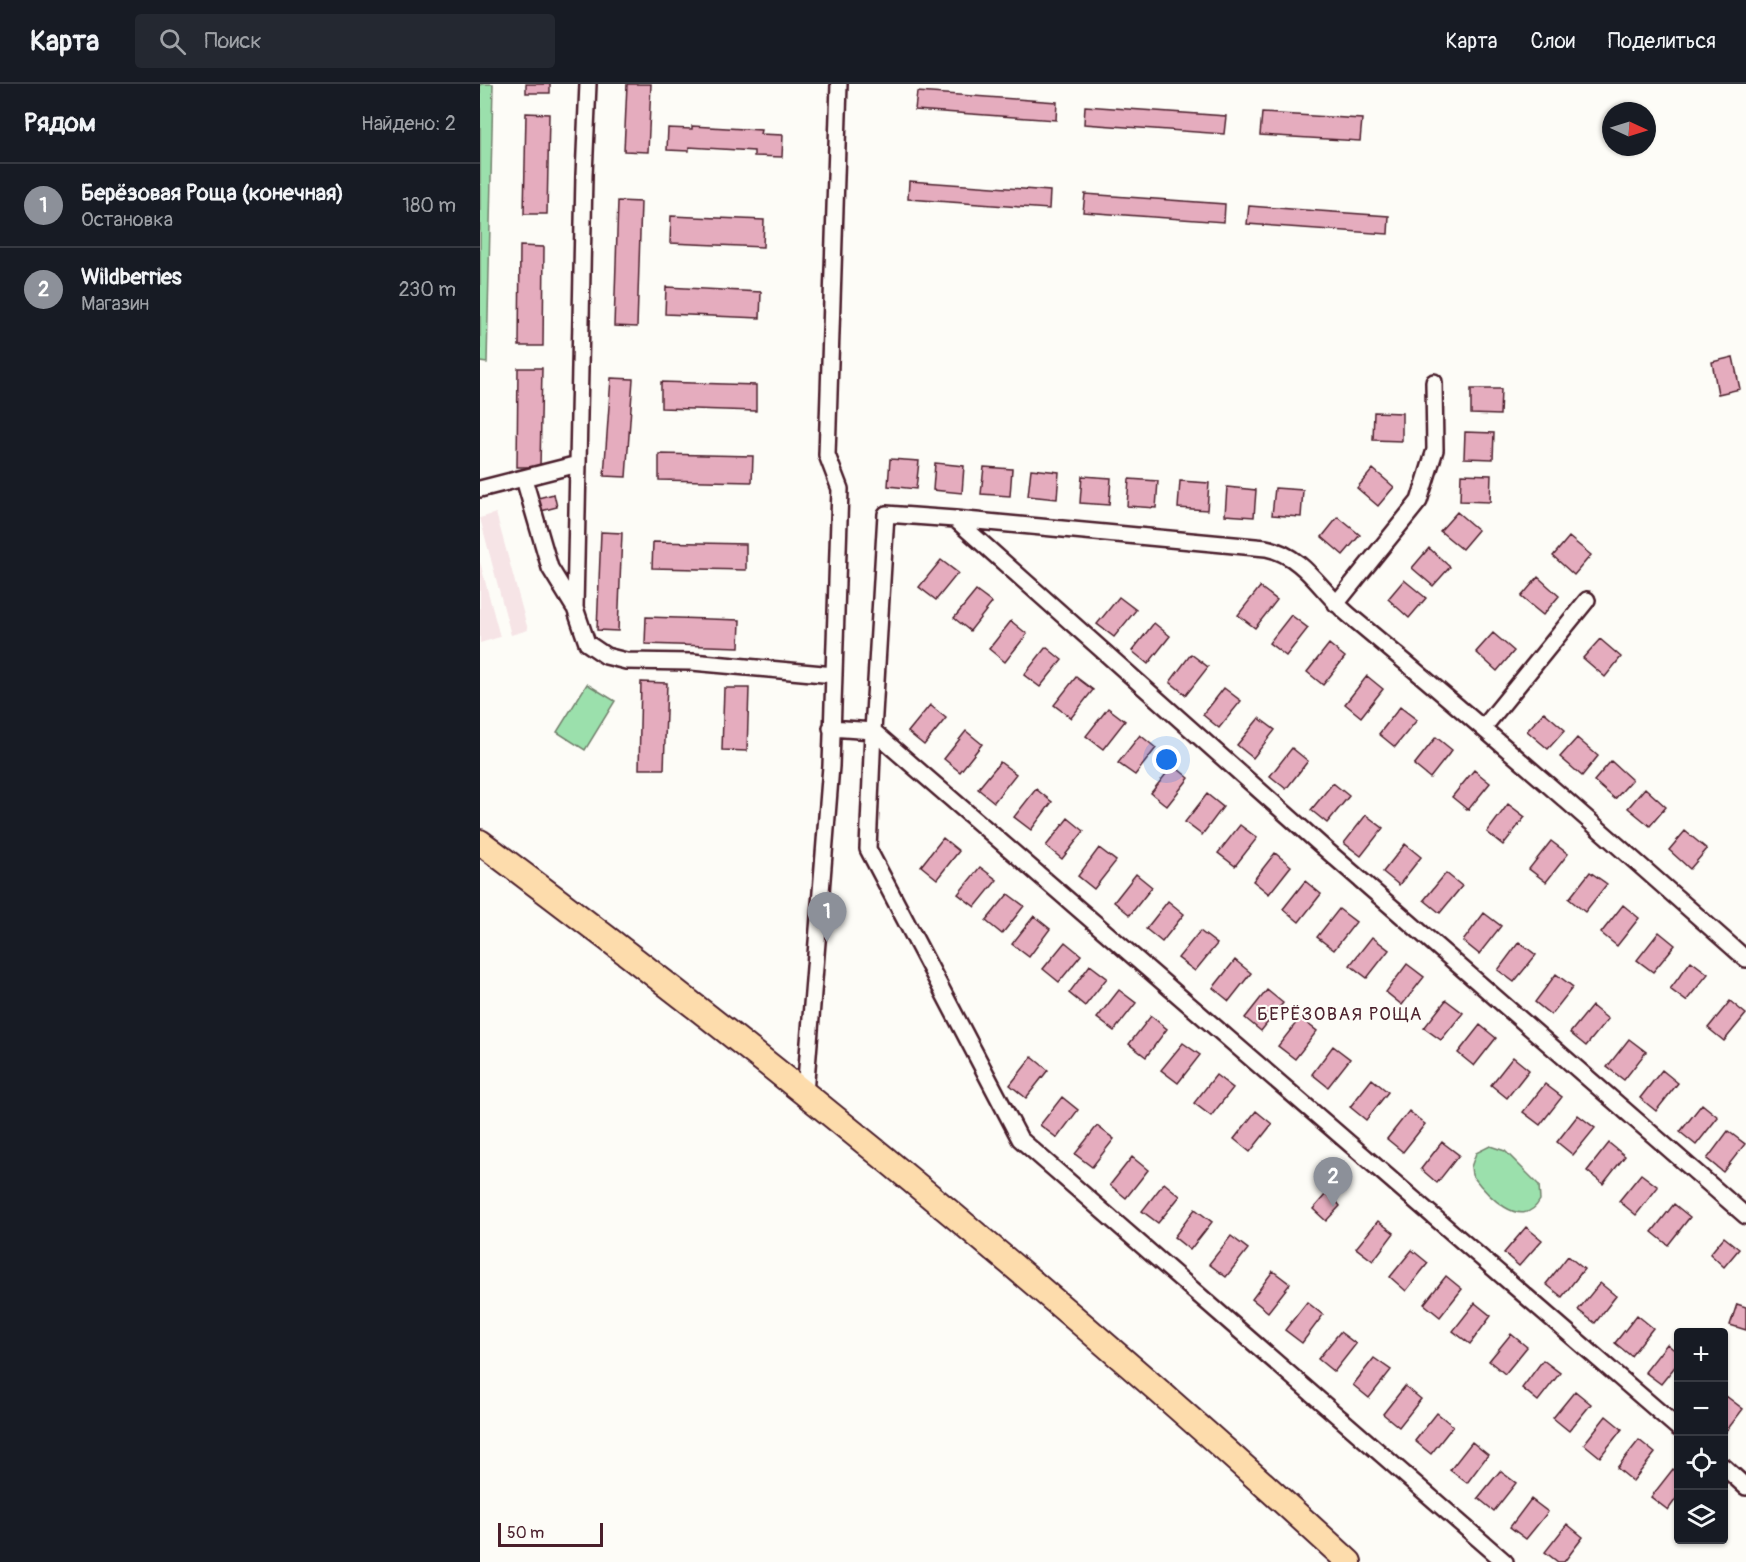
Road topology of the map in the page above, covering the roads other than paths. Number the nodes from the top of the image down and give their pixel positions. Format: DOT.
graph roads {
  1 [pos="588,84"];
  2 [pos="839,84"];
  3 [pos="1434,382"];
  4 [pos="578,464"];
  5 [pos="524,480"];
  6 [pos="480,489"];
  7 [pos="955,519"];
  8 [pos="1587,600"];
  9 [pos="1336,604"];
  10 [pos="575,608"];
  11 [pos="834,675"];
  12 [pos="1484,727"];
  13 [pos="831,728"];
  14 [pos="873,731"];
  15 [pos="480,842"];
  16 [pos="1746,959"];
  17 [pos="805,1094"];
  18 [pos="1746,1216"];
  19 [pos="1674,1425"];
  20 [pos="1728,1471"];
  21 [pos="1746,1487"];
  22 [pos="1349,1562"];
  23 [pos="1505,1562"];
  1 -- 4 [label="street"];
  2 -- 11 [label="street"];
  3 -- 9 [label="street"];
  4 -- 5 [label="street"];
  4 -- 10 [label="street"];
  5 -- 6 [label="street"];
  5 -- 10 [label="street"];
  7 -- 9 [label="street"];
  7 -- 14 [label="street"];
  7 -- 18 [label="street"];
  8 -- 12 [label="street"];
  9 -- 12 [label="street"];
  10 -- 11 [label="street"];
  11 -- 13 [label="street"];
  12 -- 16 [label="street"];
  13 -- 14 [label="street"];
  13 -- 17 [label="street"];
  14 -- 19 [label="street"];
  14 -- 23 [label="street"];
  15 -- 17 [label="main road"];
  17 -- 22 [label="main road"];
  20 -- 21 [label="street"];
}
